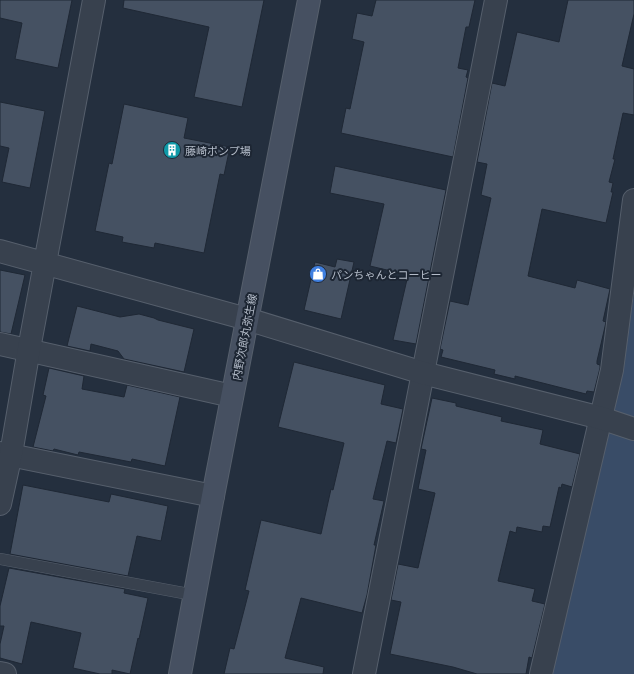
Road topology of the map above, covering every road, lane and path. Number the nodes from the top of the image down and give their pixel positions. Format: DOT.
graph roads {
  1 [pos="94,0"];
  2 [pos="309,0"];
  3 [pos="496,0"];
  4 [pos="634,200"];
  5 [pos="0,251"];
  6 [pos="45,264"];
  7 [pos="247,319"];
  8 [pos="0,344"];
  9 [pos="29,349"];
  10 [pos="423,373"];
  11 [pos="232,396"];
  12 [pos="601,418"];
  13 [pos="634,429"];
  14 [pos="5,454"];
  15 [pos="213,496"];
  16 [pos="0,504"];
  17 [pos="0,559"];
  18 [pos="194,595"];
  19 [pos="0,673"];
  20 [pos="5,674"];
  21 [pos="180,674"];
  22 [pos="364,674"];
  23 [pos="541,674"];
  1 -- 6 [label="street"];
  2 -- 7 [label="main road, 内野次郎丸弥生線"];
  3 -- 10 [label="street"];
  4 -- 12 [label="street"];
  5 -- 6 [label="street"];
  6 -- 7 [label="street"];
  6 -- 9 [label="street"];
  7 -- 10 [label="street"];
  7 -- 11 [label="main road, 内野次郎丸弥生線"];
  8 -- 9 [label="street"];
  9 -- 11 [label="street"];
  9 -- 14 [label="street"];
  10 -- 12 [label="street"];
  10 -- 22 [label="street"];
  11 -- 15 [label="main road, 内野次郎丸弥生線"];
  12 -- 13 [label="street"];
  12 -- 23 [label="street"];
  14 -- 15 [label="street"];
  14 -- 16 [label="street"];
  15 -- 18 [label="main road, 内野次郎丸弥生線"];
  17 -- 18 [label="lane"];
  18 -- 21 [label="main road, 内野次郎丸弥生線"];
  19 -- 20 [label="street"];
}
